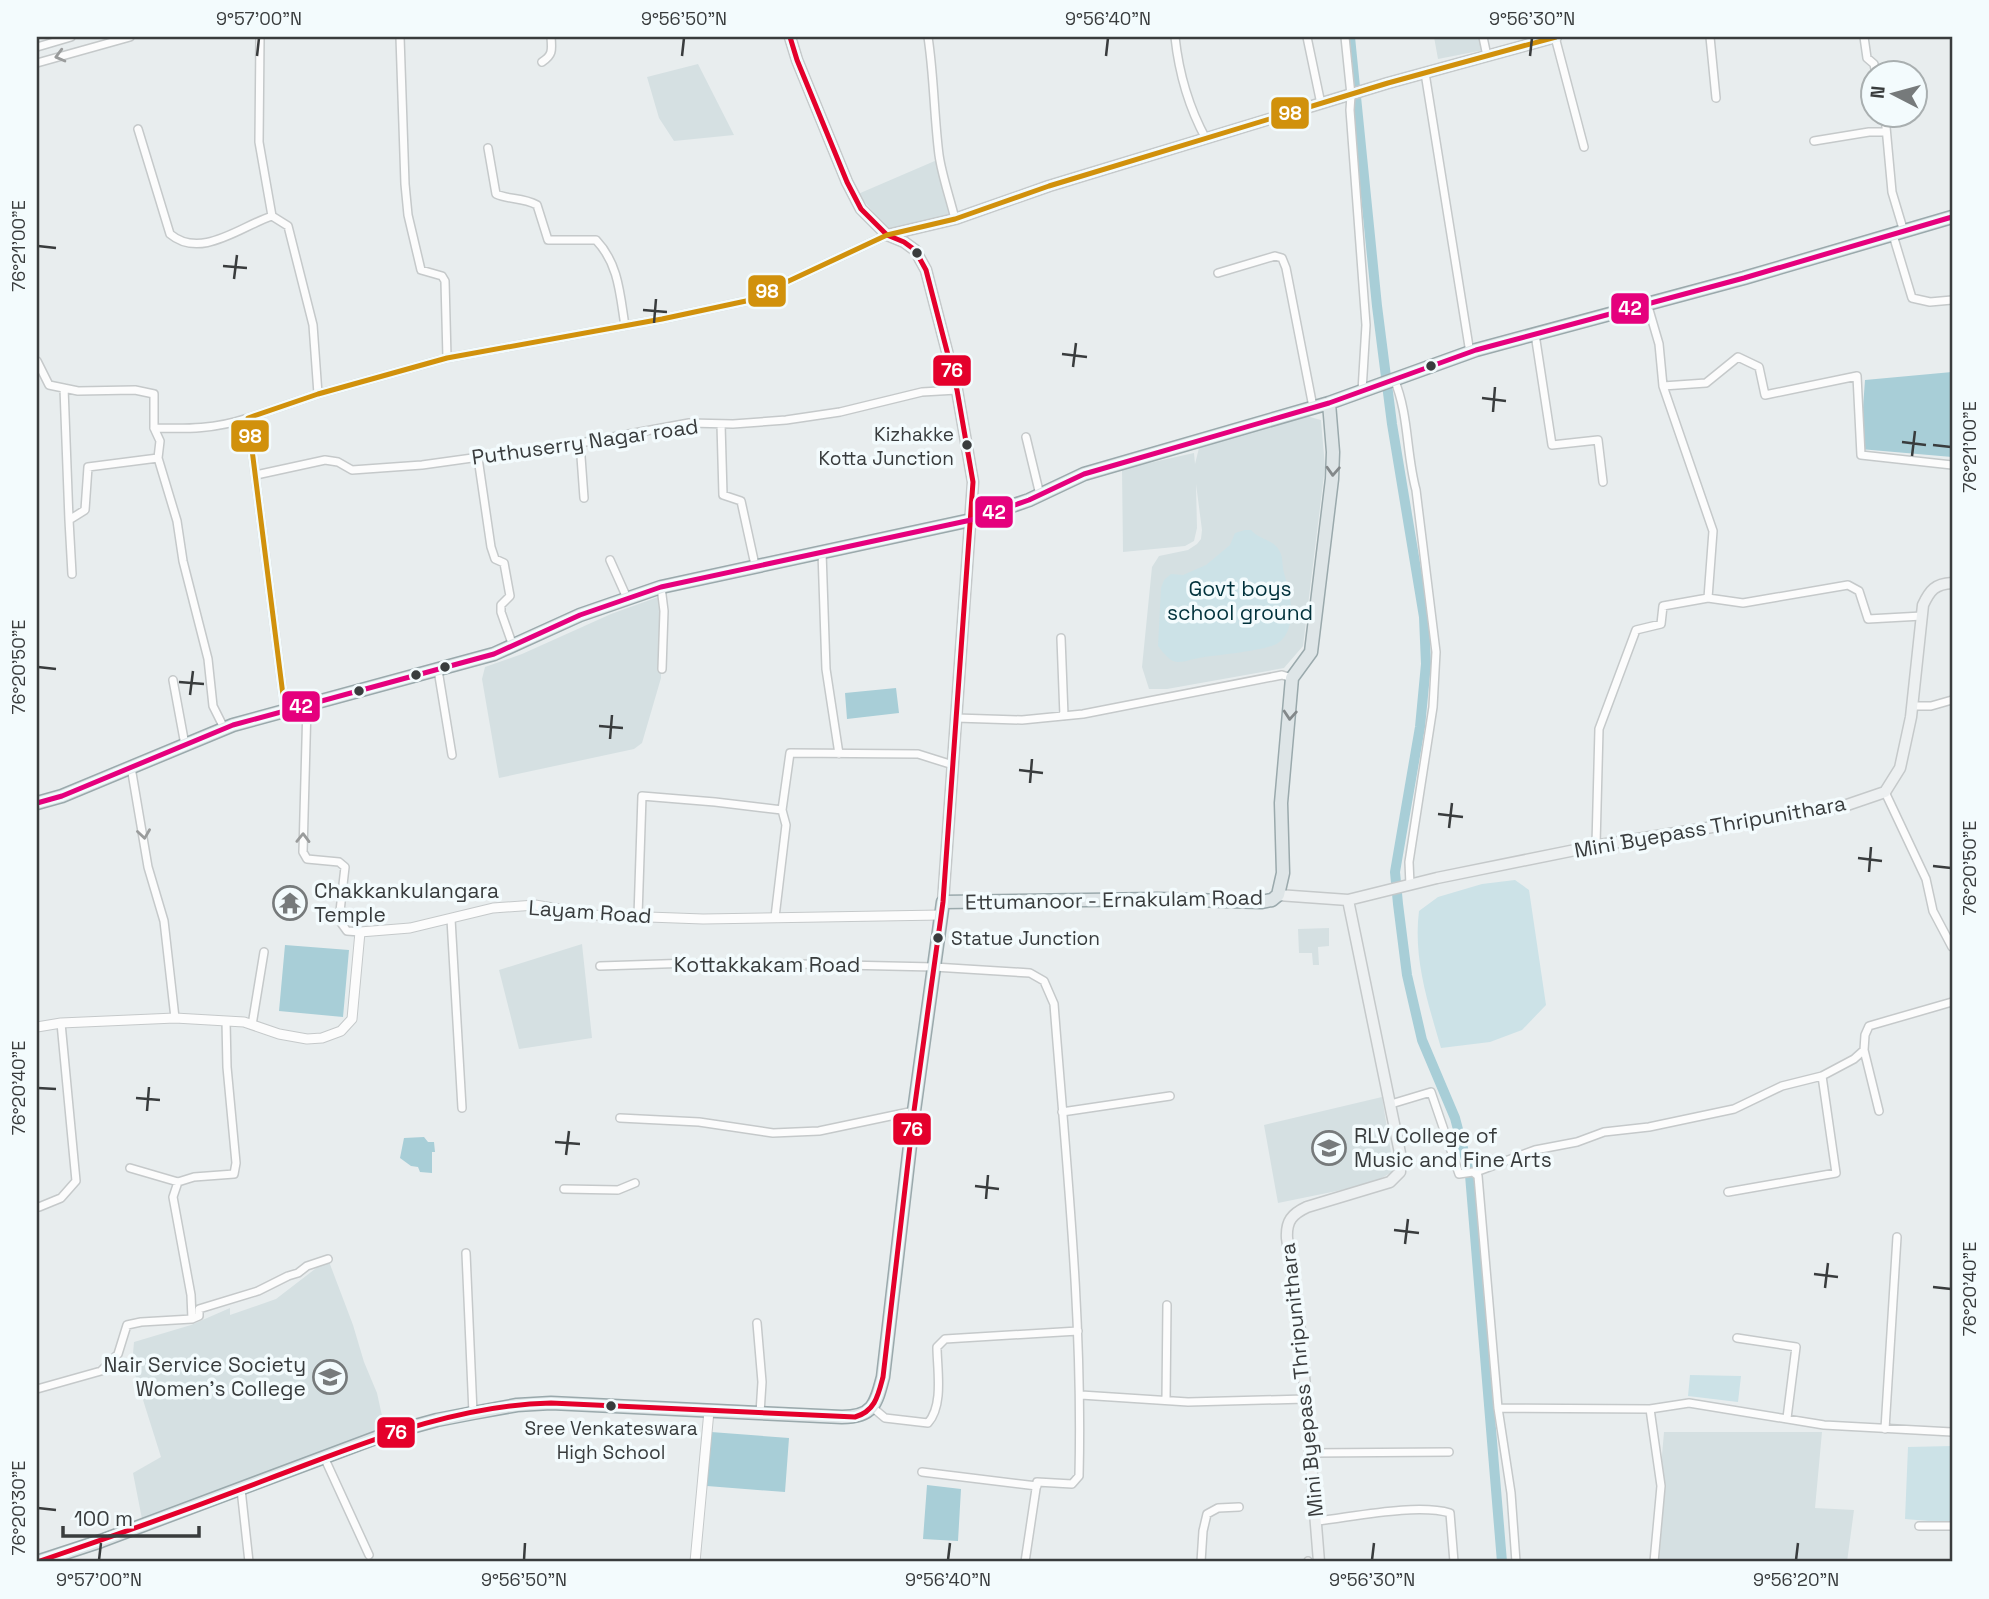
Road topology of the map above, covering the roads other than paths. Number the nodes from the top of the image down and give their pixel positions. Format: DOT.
graph roads {
  1 [pos="71,37"];
  2 [pos="130,37"];
  3 [pos="260,37"];
  4 [pos="400,37"];
  5 [pos="551,37"];
  6 [pos="790,37"];
  7 [pos="928,37"];
  8 [pos="1175,37"];
  9 [pos="1307,37"];
  10 [pos="1345,37"];
  11 [pos="1483,37"];
  12 [pos="1555,37"];
  13 [pos="1710,37"];
  14 [pos="1864,37"];
  15 [pos="37,47"];
  16 [pos="1487,56"];
  17 [pos="1869,60"];
  18 [pos="542,62"];
  19 [pos="37,63"];
  20 [pos="1425,73"];
  21 [pos="1352,95"];
  22 [pos="1716,99"];
  23 [pos="1321,104"];
  24 [pos="138,129"];
  25 [pos="1885,132"];
  26 [pos="1206,139"];
  27 [pos="1814,141"];
  28 [pos="1584,147"];
  29 [pos="488,148"];
  30 [pos="272,216"];
  31 [pos="1952,217"];
  32 [pos="955,219"];
  33 [pos="1898,234"];
  34 [pos="887,235"];
  35 [pos="1218,273"];
  36 [pos="1952,300"];
  37 [pos="1647,303"];
  38 [pos="625,326"];
  39 [pos="1535,334"];
  40 [pos="1469,353"];
  41 [pos="447,358"];
  42 [pos="37,361"];
  43 [pos="1394,379"];
  44 [pos="1663,386"];
  45 [pos="64,388"];
  46 [pos="1368,388"];
  47 [pos="957,390"];
  48 [pos="318,394"];
  49 [pos="1329,403"];
  50 [pos="1313,407"];
  51 [pos="248,418"];
  52 [pos="721,424"];
  53 [pos="154,428"];
  54 [pos="1026,437"];
  55 [pos="580,443"];
  56 [pos="158,458"];
  57 [pos="478,458"];
  58 [pos="1952,464"];
  59 [pos="256,475"];
  60 [pos="1604,482"];
  61 [pos="1040,495"];
  62 [pos="584,498"];
  63 [pos="69,520"];
  64 [pos="971,520"];
  65 [pos="822,551"];
  66 [pos="610,560"];
  67 [pos="755,565"];
  68 [pos="72,574"];
  69 [pos="1952,583"];
  70 [pos="661,587"];
  71 [pos="627,598"];
  72 [pos="1708,598"];
  73 [pos="1922,616"];
  74 [pos="1061,638"];
  75 [pos="513,646"];
  76 [pos="662,669"];
  77 [pos="438,670"];
  78 [pos="1292,678"];
  79 [pos="173,680"];
  80 [pos="1952,700"];
  81 [pos="307,705"];
  82 [pos="1913,706"];
  83 [pos="285,711"];
  84 [pos="1064,716"];
  85 [pos="956,718"];
  86 [pos="224,728"];
  87 [pos="185,745"];
  88 [pos="839,754"];
  89 [pos="452,755"];
  90 [pos="953,765"];
  91 [pos="131,767"];
  92 [pos="1885,792"];
  93 [pos="37,803"];
  94 [pos="782,810"];
  95 [pos="1596,845"];
  96 [pos="1408,885"];
  97 [pos="1278,895"];
  98 [pos="1348,900"];
  99 [pos="942,908"];
  100 [pos="638,916"];
  101 [pos="775,917"];
  102 [pos="451,919"];
  103 [pos="360,932"];
  104 [pos="1951,944"];
  105 [pos="264,952"];
  106 [pos="600,967"];
  107 [pos="934,967"];
  108 [pos="1952,1002"];
  109 [pos="175,1018"];
  110 [pos="226,1021"];
  111 [pos="61,1023"];
  112 [pos="253,1025"];
  113 [pos="37,1027"];
  114 [pos="1864,1050"];
  115 [pos="1822,1076"];
  116 [pos="1170,1096"];
  117 [pos="1391,1104"];
  118 [pos="463,1108"];
  119 [pos="914,1111"];
  120 [pos="1878,1111"];
  121 [pos="1062,1112"];
  122 [pos="620,1118"];
  123 [pos="130,1168"];
  124 [pos="1472,1172"];
  125 [pos="178,1182"];
  126 [pos="635,1183"];
  127 [pos="564,1189"];
  128 [pos="1728,1192"];
  129 [pos="39,1207"];
  130 [pos="1897,1237"];
  131 [pos="466,1253"];
  132 [pos="328,1259"];
  133 [pos="1167,1305"];
  134 [pos="192,1319"];
  135 [pos="757,1323"];
  136 [pos="1079,1331"];
  137 [pos="1737,1338"];
  138 [pos="37,1389"];
  139 [pos="1081,1395"];
  140 [pos="1306,1399"];
  141 [pos="1166,1400"];
  142 [pos="872,1407"];
  143 [pos="1498,1408"];
  144 [pos="1650,1409"];
  145 [pos="709,1411"];
  146 [pos="473,1413"];
  147 [pos="760,1413"];
  148 [pos="1787,1418"];
  149 [pos="1885,1429"];
  150 [pos="1952,1432"];
  151 [pos="1449,1452"];
  152 [pos="1310,1453"];
  153 [pos="324,1457"];
  154 [pos="922,1472"];
  155 [pos="1037,1486"];
  156 [pos="241,1488"];
  157 [pos="1239,1507"];
  158 [pos="1317,1521"];
  159 [pos="1919,1526"];
  160 [pos="1952,1526"];
  161 [pos="369,1555"];
  162 [pos="37,1562"];
  163 [pos="249,1562"];
  164 [pos="695,1562"];
  165 [pos="1025,1562"];
  166 [pos="1201,1562"];
  167 [pos="1312,1562"];
  168 [pos="1454,1562"];
  169 [pos="1516,1562"];
  170 [pos="1654,1562"];
  1 -- 15 [label="street"];
  2 -- 19 [label="street, one-way"];
  3 -- 30 [label="street"];
  4 -- 41 [label="street"];
  5 -- 18 [label="street"];
  6 -- 34 [label="main road"];
  7 -- 32 [label="street"];
  8 -- 26 [label="street"];
  9 -- 23 [label="street"];
  10 -- 21 [label="street"];
  11 -- 16 [label="street"];
  12 -- 16 [label="main road"];
  12 -- 28 [label="street"];
  13 -- 22 [label="street"];
  14 -- 17 [label="street"];
  16 -- 20 [label="main road"];
  20 -- 21 [label="main road"];
  20 -- 40 [label="street"];
  21 -- 23 [label="main road"];
  21 -- 46 [label="street"];
  23 -- 26 [label="main road"];
  24 -- 30 [label="street"];
  25 -- 27 [label="street"];
  25 -- 33 [label="street"];
  26 -- 32 [label="main road"];
  29 -- 38 [label="street"];
  30 -- 48 [label="street"];
  31 -- 33 [label="main road"];
  32 -- 34 [label="main road"];
  33 -- 36 [label="street"];
  33 -- 37 [label="main road"];
  34 -- 38 [label="street"];
  34 -- 47 [label="main road"];
  35 -- 50 [label="street"];
  37 -- 39 [label="main road"];
  37 -- 44 [label="street"];
  38 -- 41 [label="street"];
  39 -- 40 [label="main road"];
  39 -- 60 [label="street"];
  40 -- 43 [label="main road"];
  41 -- 48 [label="street"];
  42 -- 45 [label="street"];
  43 -- 46 [label="main road"];
  43 -- 96 [label="street"];
  44 -- 58 [label="street"];
  44 -- 72 [label="street"];
  45 -- 53 [label="street"];
  45 -- 63 [label="street"];
  46 -- 49 [label="main road"];
  47 -- 52 [label="street, Puthuserry Nagar road"];
  47 -- 64 [label="main road"];
  48 -- 51 [label="street"];
  49 -- 50 [label="main road"];
  49 -- 78 [label="main road, Ettumanoor - Ernakulam Road, one-way"];
  50 -- 61 [label="main road"];
  51 -- 53 [label="street"];
  51 -- 59 [label="street"];
  52 -- 55 [label="street, Puthuserry Nagar road"];
  52 -- 67 [label="street"];
  53 -- 56 [label="street"];
  54 -- 61 [label="street"];
  55 -- 57 [label="street, Puthuserry Nagar road"];
  55 -- 62 [label="street"];
  56 -- 63 [label="street"];
  56 -- 86 [label="street"];
  57 -- 59 [label="street, Puthuserry Nagar road"];
  57 -- 75 [label="street"];
  59 -- 83 [label="street"];
  61 -- 64 [label="main road"];
  63 -- 68 [label="street"];
  64 -- 65 [label="main road"];
  64 -- 85 [label="main road"];
  65 -- 67 [label="main road"];
  65 -- 88 [label="street"];
  66 -- 71 [label="street"];
  67 -- 70 [label="main road"];
  69 -- 73 [label="main road"];
  70 -- 71 [label="main road"];
  70 -- 76 [label="street"];
  71 -- 75 [label="main road"];
  72 -- 73 [label="street"];
  72 -- 95 [label="street"];
  73 -- 82 [label="main road"];
  74 -- 84 [label="street"];
  75 -- 77 [label="main road"];
  77 -- 81 [label="main road"];
  77 -- 89 [label="street"];
  78 -- 84 [label="street"];
  78 -- 97 [label="main road, Ettumanoor - Ernakulam Road, one-way"];
  79 -- 87 [label="street"];
  80 -- 82 [label="street"];
  81 -- 83 [label="main road"];
  103 -- 81 [label="street, one-way"];
  82 -- 92 [label="main road"];
  83 -- 86 [label="main road"];
  84 -- 85 [label="street"];
  85 -- 90 [label="main road"];
  86 -- 87 [label="main road"];
  87 -- 91 [label="main road"];
  88 -- 90 [label="street"];
  88 -- 94 [label="street"];
  90 -- 99 [label="main road"];
  91 -- 93 [label="main road"];
  91 -- 109 [label="street, one-way"];
  92 -- 95 [label="main road, Mini Byepass Thripunithara"];
  92 -- 104 [label="street"];
  94 -- 100 [label="street"];
  94 -- 101 [label="street"];
  95 -- 96 [label="main road, Mini Byepass Thripunithara"];
  96 -- 98 [label="main road, Mini Byepass Thripunithara"];
  97 -- 98 [label="main road, Mini Byepass Thripunithara"];
  97 -- 99 [label="main road, Ettumanoor - Ernakulam Road"];
  98 -- 117 [label="main road, Mini Byepass Thripunithara"];
  99 -- 101 [label="street, Layam Road"];
  99 -- 107 [label="main road, Ettumanoor - Ernakulam Road"];
  100 -- 101 [label="street, Layam Road"];
  100 -- 102 [label="street, Layam Road"];
  102 -- 103 [label="street, Layam Road"];
  102 -- 118 [label="street"];
  103 -- 112 [label="street"];
  105 -- 112 [label="street"];
  106 -- 107 [label="street, Kottakkakam Road"];
  107 -- 119 [label="main road, Ettumanoor - Ernakulam Road"];
  107 -- 121 [label="street, Kottakkakam Road"];
  108 -- 114 [label="street"];
  109 -- 110 [label="street"];
  109 -- 111 [label="street"];
  110 -- 112 [label="street"];
  110 -- 125 [label="street"];
  111 -- 113 [label="street"];
  111 -- 129 [label="street"];
  114 -- 115 [label="street"];
  114 -- 120 [label="street"];
  115 -- 124 [label="street"];
  115 -- 128 [label="street"];
  116 -- 121 [label="street"];
  117 -- 124 [label="street"];
  117 -- 140 [label="main road, Mini Byepass Thripunithara"];
  119 -- 122 [label="street"];
  119 -- 142 [label="main road, Ettumanoor - Ernakulam Road"];
  121 -- 136 [label="street, Kottakkakam Road"];
  123 -- 125 [label="street"];
  124 -- 143 [label="street"];
  125 -- 134 [label="street"];
  126 -- 127 [label="street"];
  130 -- 149 [label="street"];
  131 -- 146 [label="street"];
  132 -- 134 [label="street"];
  133 -- 141 [label="street"];
  134 -- 138 [label="street"];
  135 -- 147 [label="street"];
  136 -- 139 [label="street, Kottakkakam Road"];
  136 -- 142 [label="street"];
  137 -- 148 [label="street"];
  139 -- 141 [label="street"];
  139 -- 155 [label="street, Kottakkakam Road"];
  140 -- 141 [label="street"];
  140 -- 152 [label="main road, Mini Byepass Thripunithara"];
  142 -- 147 [label="main road"];
  143 -- 144 [label="street"];
  143 -- 169 [label="street"];
  144 -- 148 [label="street"];
  144 -- 170 [label="street"];
  145 -- 146 [label="main road"];
  145 -- 147 [label="main road"];
  145 -- 164 [label="street"];
  146 -- 153 [label="main road"];
  148 -- 149 [label="street"];
  149 -- 150 [label="street"];
  151 -- 152 [label="street"];
  152 -- 158 [label="main road, Mini Byepass Thripunithara"];
  153 -- 156 [label="main road"];
  153 -- 161 [label="street"];
  154 -- 155 [label="street, Kottakkakam Road"];
  155 -- 165 [label="street"];
  156 -- 162 [label="main road"];
  156 -- 163 [label="street"];
  157 -- 166 [label="street"];
  158 -- 167 [label="main road, Mini Byepass Thripunithara"];
  158 -- 168 [label="street"];
  159 -- 160 [label="street"];
}
